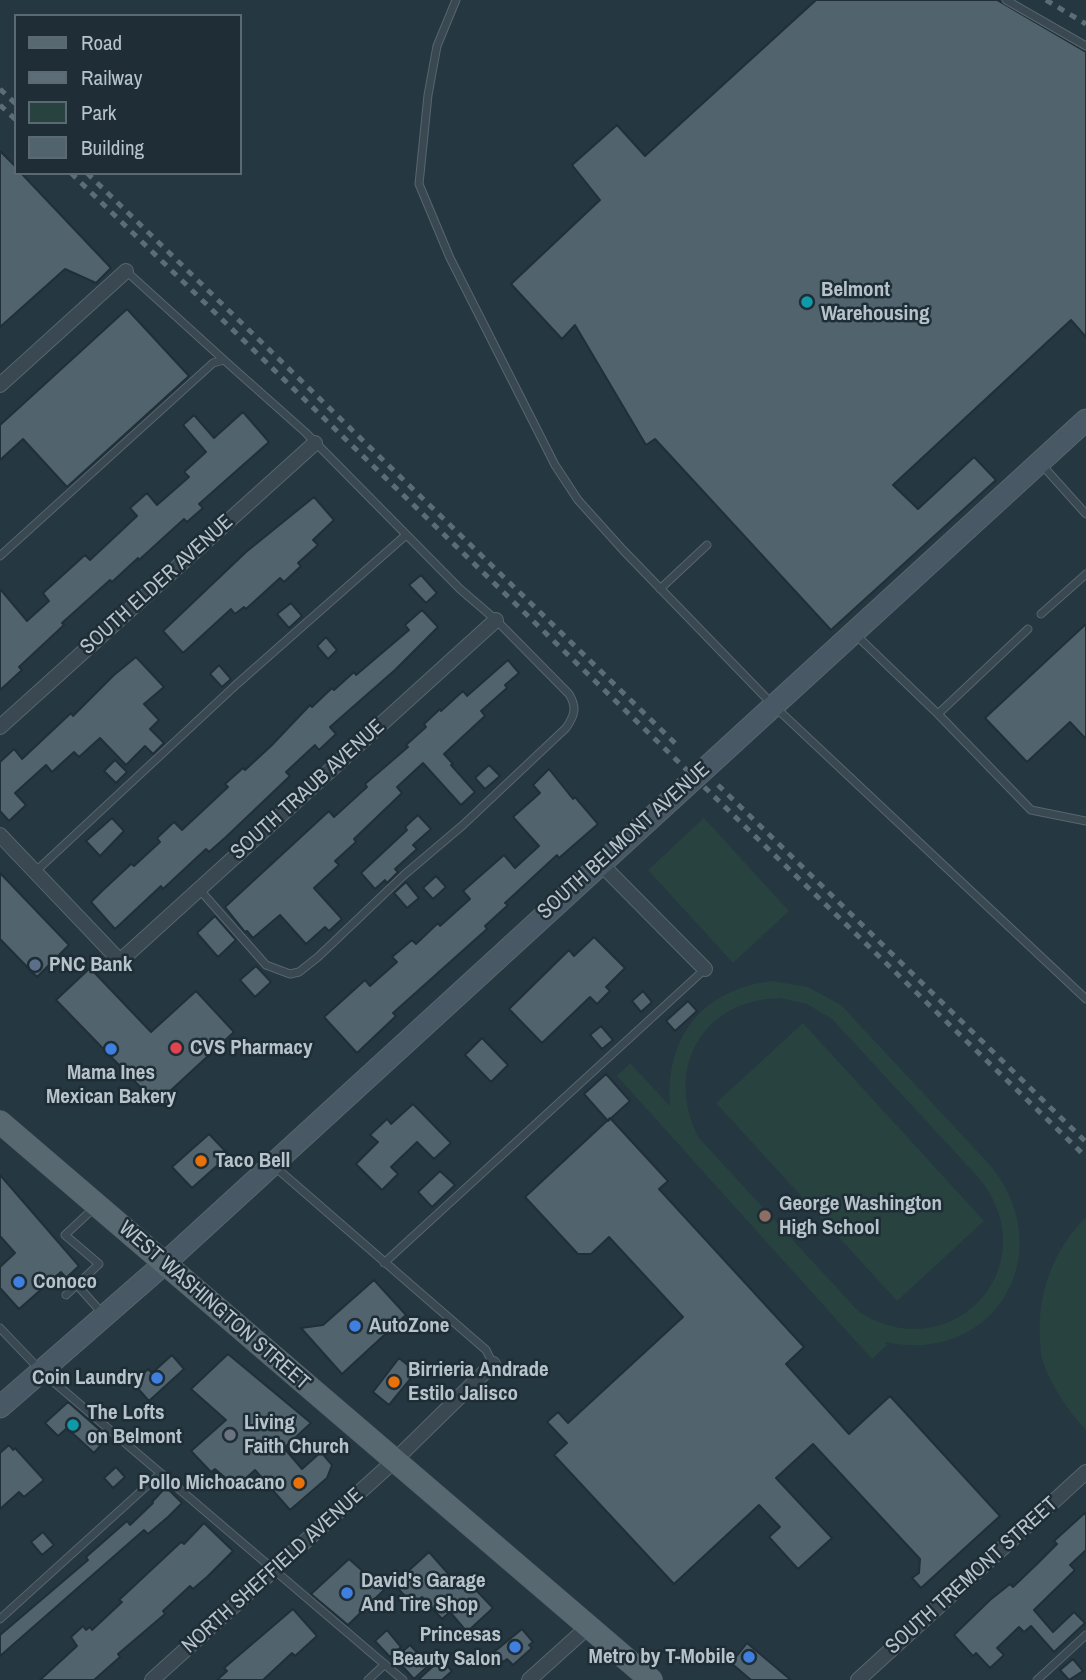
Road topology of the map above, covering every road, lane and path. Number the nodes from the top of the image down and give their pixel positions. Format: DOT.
graph roads {
  1 [pos="456,0"];
  2 [pos="1006,0"];
  3 [pos="1086,46"];
  4 [pos="126,271"];
  5 [pos="224,360"];
  6 [pos="2,380"];
  7 [pos="1086,420"];
  8 [pos="315,443"];
  9 [pos="1040,462"];
  10 [pos="1086,514"];
  11 [pos="406,535"];
  12 [pos="707,545"];
  13 [pos="0,556"];
  14 [pos="1086,573"];
  15 [pos="660,589"];
  16 [pos="1041,614"];
  17 [pos="496,620"];
  18 [pos="1028,629"];
  19 [pos="853,632"];
  20 [pos="773,705"];
  21 [pos="938,714"];
  22 [pos="0,727"];
  23 [pos="1086,821"];
  24 [pos="0,835"];
  25 [pos="600,863"];
  26 [pos="35,872"];
  27 [pos="199,889"];
  28 [pos="705,969"];
  29 [pos="1086,999"];
  30 [pos="0,1122"];
  31 [pos="272,1164"];
  32 [pos="97,1205"];
  33 [pos="165,1263"];
  34 [pos="384,1263"];
  35 [pos="77,1285"];
  36 [pos="66,1295"];
  37 [pos="105,1316"];
  38 [pos="0,1328"];
  39 [pos="493,1364"];
  40 [pos="42,1373"];
  41 [pos="0,1407"];
  42 [pos="394,1461"];
  43 [pos="1086,1472"];
  44 [pos="160,1474"];
  45 [pos="274,1569"];
  46 [pos="0,1619"];
  47 [pos="589,1626"];
  48 [pos="1086,1635"];
  49 [pos="385,1664"];
  50 [pos="152,1680"];
  51 [pos="368,1680"];
  52 [pos="403,1680"];
  53 [pos="529,1680"];
  54 [pos="651,1680"];
  55 [pos="858,1680"];
  56 [pos="1037,1680"];
  1 -- 15 [label="lane"];
  2 -- 3 [label="lane"];
  4 -- 5 [label="lane"];
  4 -- 6 [label="street"];
  5 -- 8 [label="lane"];
  5 -- 13 [label="lane"];
  7 -- 9 [label="main road, SOUTH BELMONT AVENUE"];
  8 -- 11 [label="lane"];
  8 -- 22 [label="street, SOUTH ELDER AVENUE"];
  9 -- 10 [label="lane"];
  9 -- 19 [label="main road, SOUTH BELMONT AVENUE"];
  11 -- 17 [label="lane"];
  11 -- 26 [label="lane"];
  12 -- 15 [label="lane"];
  14 -- 16 [label="lane"];
  15 -- 20 [label="lane"];
  17 -- 27 [label="street, SOUTH TRAUB AVENUE"];
  17 -- 27 [label="lane"];
  18 -- 21 [label="lane"];
  19 -- 20 [label="main road, SOUTH BELMONT AVENUE"];
  19 -- 21 [label="lane"];
  20 -- 25 [label="main road, SOUTH BELMONT AVENUE"];
  20 -- 29 [label="lane"];
  21 -- 23 [label="lane"];
  24 -- 26 [label="street"];
  25 -- 28 [label="street"];
  25 -- 31 [label="main road, SOUTH BELMONT AVENUE"];
  26 -- 27 [label="street, SOUTH TRAUB AVENUE"];
  28 -- 34 [label="lane"];
  30 -- 32 [label="main road, WEST WASHINGTON STREET"];
  31 -- 33 [label="main road, SOUTH BELMONT AVENUE"];
  31 -- 34 [label="lane"];
  32 -- 33 [label="main road, WEST WASHINGTON STREET"];
  32 -- 35 [label="lane"];
  33 -- 37 [label="main road, SOUTH BELMONT AVENUE"];
  33 -- 42 [label="main road, WEST WASHINGTON STREET"];
  34 -- 39 [label="lane"];
  35 -- 36 [label="lane"];
  35 -- 37 [label="lane"];
  37 -- 40 [label="main road, SOUTH BELMONT AVENUE"];
  38 -- 40 [label="lane"];
  39 -- 42 [label="street, NORTH SHEFFIELD AVENUE"];
  40 -- 41 [label="main road, SOUTH BELMONT AVENUE"];
  40 -- 44 [label="lane"];
  42 -- 45 [label="street, NORTH SHEFFIELD AVENUE"];
  42 -- 47 [label="main road, WEST WASHINGTON STREET"];
  43 -- 55 [label="street, SOUTH TREMONT STREET"];
  44 -- 45 [label="lane"];
  44 -- 46 [label="lane"];
  45 -- 49 [label="lane"];
  45 -- 50 [label="street, NORTH SHEFFIELD AVENUE"];
  47 -- 53 [label="street"];
  47 -- 54 [label="main road, WEST WASHINGTON STREET"];
  48 -- 56 [label="lane"];
  49 -- 51 [label="lane"];
  49 -- 52 [label="lane"];
}
